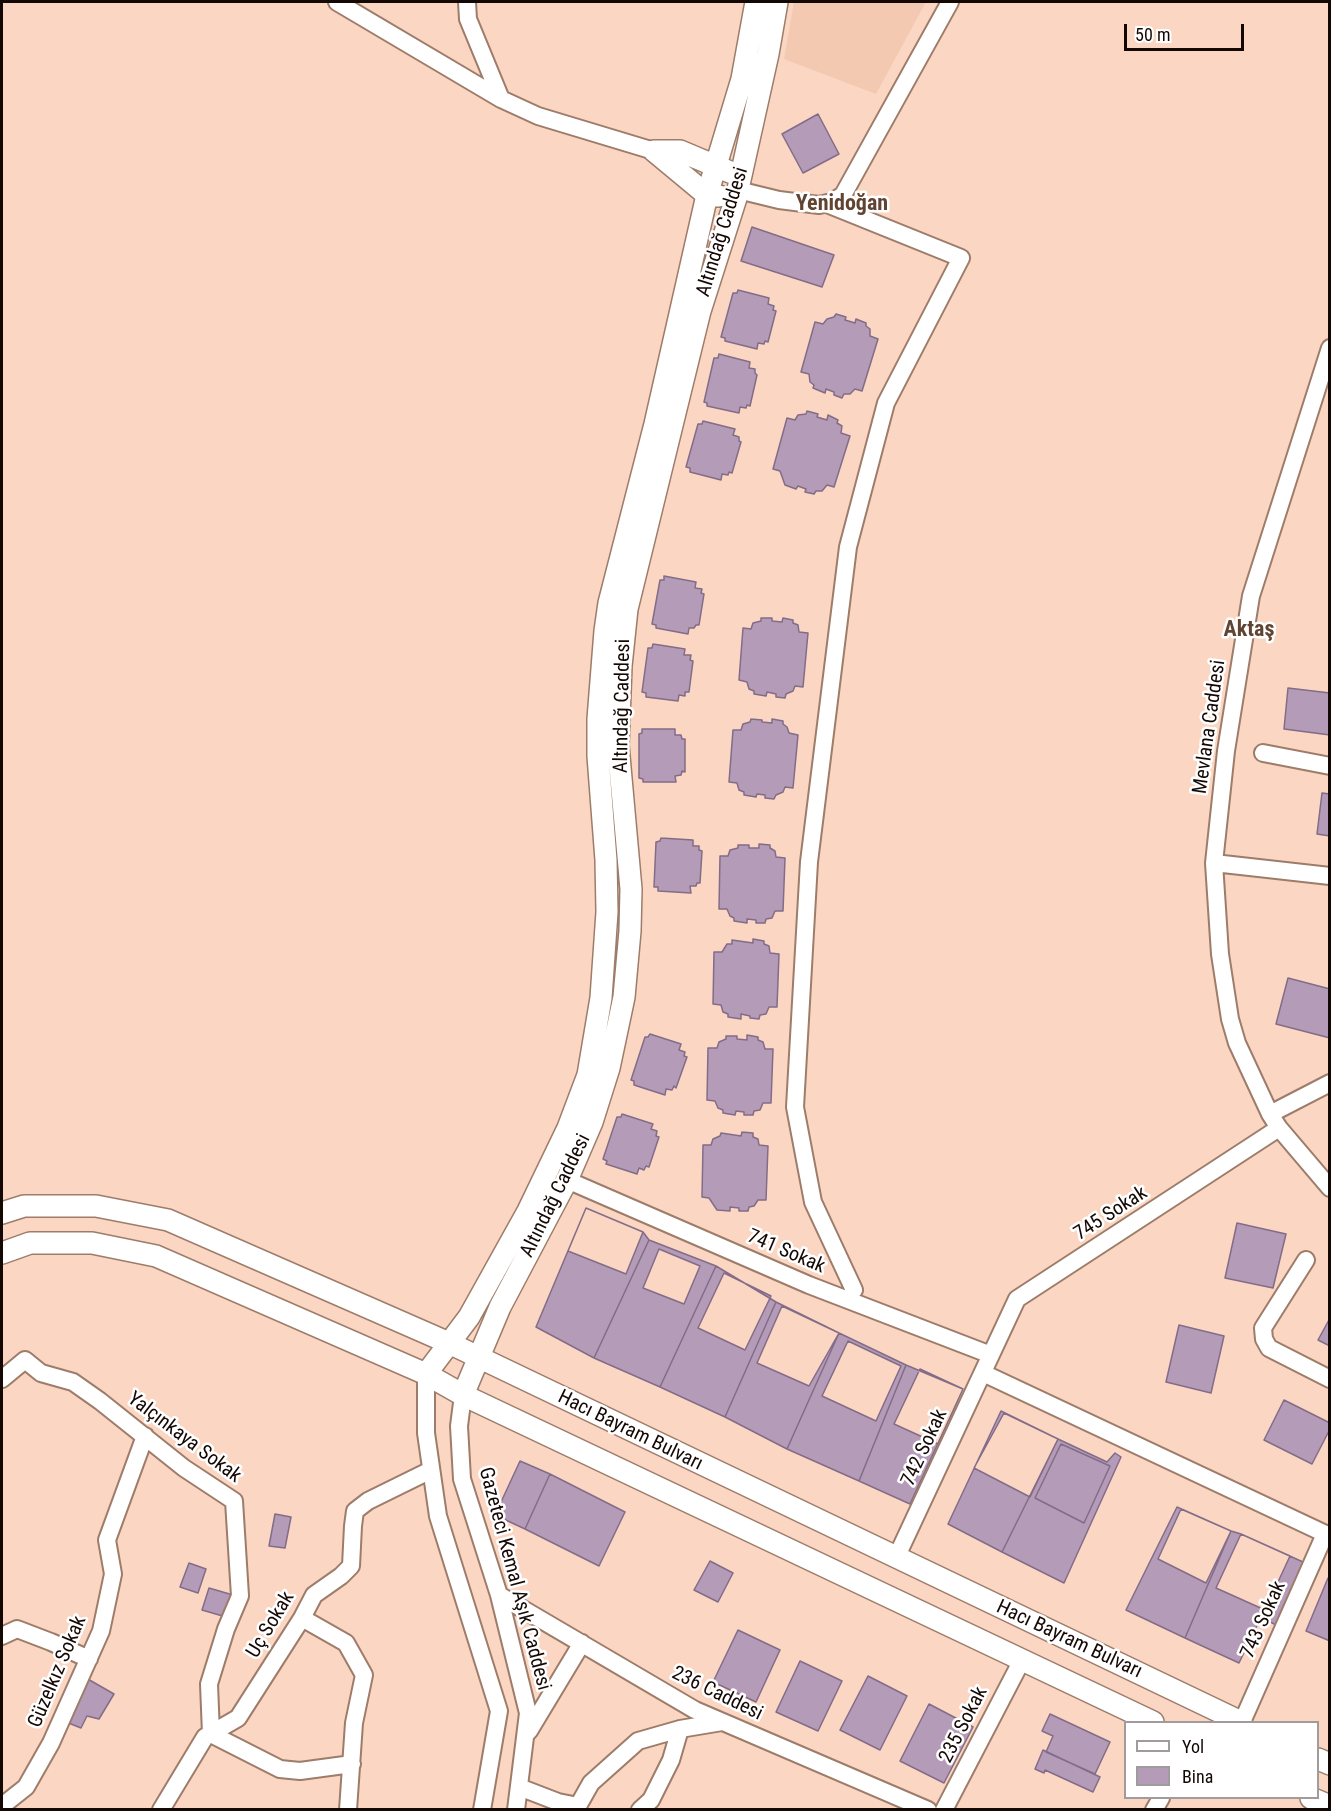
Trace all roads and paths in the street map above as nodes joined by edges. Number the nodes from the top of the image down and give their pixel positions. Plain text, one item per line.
1 (337, 2) edge
2 (467, 2) edge
3 (756, 2) edge
4 (777, 2) edge
5 (950, 2) edge
6 (501, 99) junction
7 (654, 151) junction
8 (717, 165) junction
9 (738, 188) junction
10 (707, 195) junction
11 (827, 204) junction
12 (1329, 348) edge
13 (1263, 753) dead end
14 (1329, 766) edge
15 (1214, 863) junction
16 (1329, 876) edge
17 (1329, 1083) edge
18 (1274, 1121) junction
19 (567, 1180) junction
20 (1329, 1188) edge
21 (2, 1214) edge
22 (2, 1253) edge
23 (1306, 1260) dead end
24 (854, 1290) dead end
25 (449, 1343) junction
26 (992, 1355) junction
27 (479, 1359) junction
28 (983, 1373) junction
29 (426, 1374) junction
30 (2, 1379) edge
31 (1329, 1379) edge
32 (463, 1395) junction
33 (145, 1436) junction
34 (431, 1470) junction
35 (1327, 1535) edge
36 (896, 1558) junction
37 (499, 1595) junction
38 (302, 1618) junction
39 (2, 1636) edge
40 (582, 1643) junction
41 (89, 1659) junction
42 (1022, 1660) junction
43 (1151, 1721) edge
44 (1240, 1721) edge
45 (1242, 1721) edge
46 (723, 1722) junction
47 (680, 1729) junction
48 (210, 1734) junction
49 (525, 1736) junction
50 (352, 1764) junction
51 (519, 1787) junction
52 (1315, 1799) edge
53 (2, 1806) edge
54 (1329, 1806) edge
55 (581, 1808) edge
56 (161, 1809) edge
57 (348, 1809) edge
58 (482, 1809) edge
59 (516, 1809) edge
60 (640, 1809) edge
61 (928, 1809) edge
62 (944, 1809) edge

1 - 6 street
2 - 6 street
3 - 8 main road, Altındağ Caddesi
4 - 9 main road, Altındağ Caddesi
5 - 11 street
6 - 7 street
7 - 8 main road
7 - 10 main road
8 - 9 main road
8 - 10 main road, Altındağ Caddesi
9 - 10 main road
9 - 11 street
9 - 19 main road, Altındağ Caddesi
10 - 25 main road, Altındağ Caddesi
11 - 24 street
12 - 15 street, Mevlana Caddesi
13 - 14 street
15 - 16 street
15 - 18 street, Mevlana Caddesi
17 - 18 street, 745 Sokak
18 - 20 street, Mevlana Caddesi
18 - 26 street, 745 Sokak
19 - 26 street, 741 Sokak
19 - 27 main road, Altındağ Caddesi
21 - 25 main road, Hacı Bayram Bulvarı
22 - 29 main road, Hacı Bayram Bulvarı
23 - 31 street
25 - 27 main road, Hacı Bayram Bulvarı
25 - 29 main road, Altındağ Caddesi
26 - 28 street, 742 Sokak
27 - 32 main road, Altındağ Caddesi
27 - 36 main road, Hacı Bayram Bulvarı
28 - 35 street
28 - 36 street, 742 Sokak
29 - 32 main road, Hacı Bayram Bulvarı
29 - 34 street
30 - 33 street, Yalçınkaya Sokak
32 - 37 street, Gazeteci Kemal Aşık Caddesi
32 - 42 main road, Hacı Bayram Bulvarı
33 - 41 street, Güzelkız Sokak
33 - 48 street, Yalçınkaya Sokak
34 - 38 street, Uç Sokak
34 - 58 street
35 - 45 street, 743 Sokak
36 - 44 main road, Hacı Bayram Bulvarı
37 - 40 street, 236 Caddesi
37 - 49 street, Gazeteci Kemal Aşık Caddesi
38 - 48 street, Uç Sokak
38 - 50 street
39 - 41 street
40 - 46 street, 236 Caddesi
40 - 49 street
41 - 53 street, Güzelkız Sokak
42 - 43 main road, Hacı Bayram Bulvarı
42 - 62 street, 235 Sokak
46 - 47 street
46 - 61 street, 236 Caddesi
47 - 55 street
47 - 60 street
48 - 50 street
48 - 56 street
49 - 51 street, Gazeteci Kemal Aşık Caddesi
50 - 57 street
51 - 55 street
51 - 59 street, Gazeteci Kemal Aşık Caddesi
52 - 54 main road

